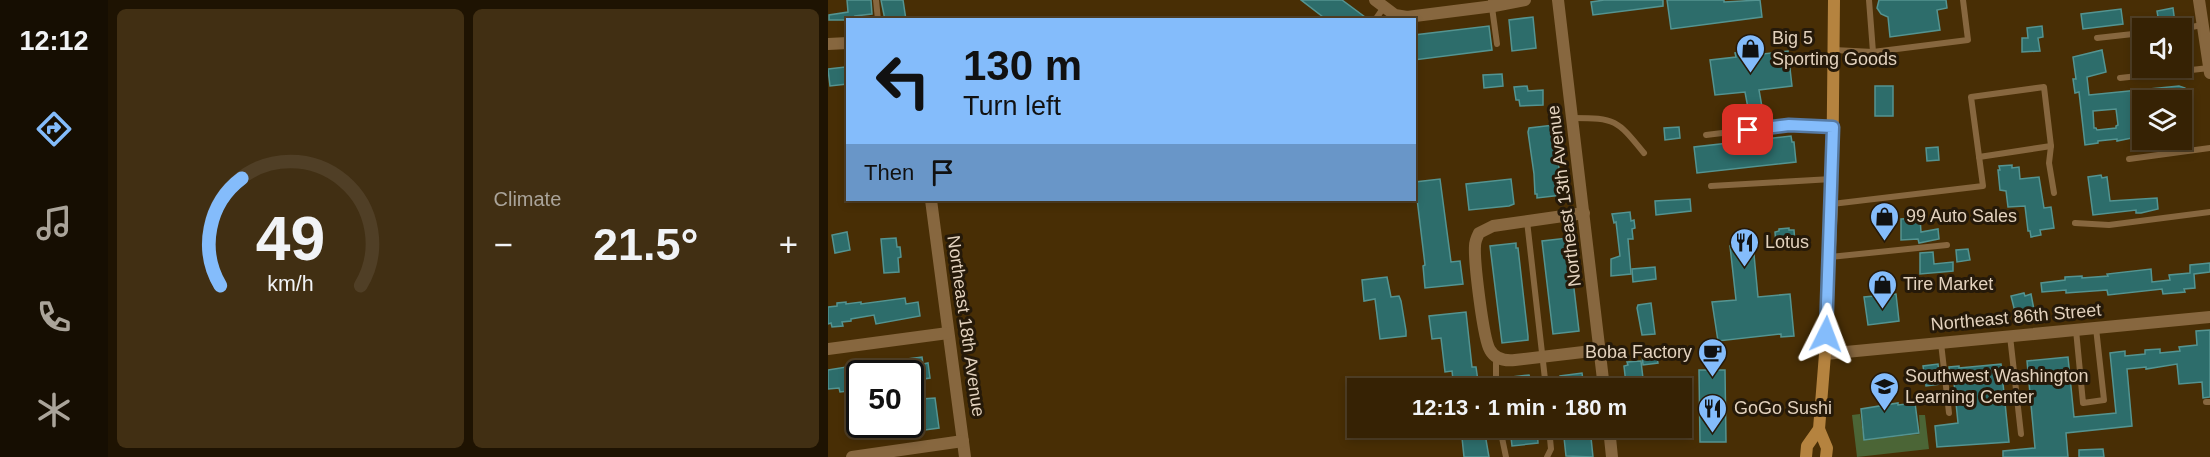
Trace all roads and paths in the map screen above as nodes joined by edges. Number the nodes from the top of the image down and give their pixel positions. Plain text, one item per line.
1 (876, 0) edge
2 (1525, 0) edge
3 (1558, 0) edge
4 (1834, 0) edge
5 (1869, 0) edge
6 (1963, 0) edge
7 (2199, 0) edge
8 (1492, 3) edge
9 (1379, 4) edge
10 (878, 18) edge
11 (2203, 25) junction
12 (2192, 26) edge
13 (2132, 34) edge
14 (2097, 38) dead end
15 (846, 43) edge
16 (828, 44) edge
17 (1497, 44) dead end
18 (1834, 50) junction
19 (1873, 52) junction
20 (2210, 70) edge
21 (2120, 78) dead end
22 (1573, 118) junction
23 (1833, 127) junction
24 (1706, 135) dead end
25 (2051, 146) junction
26 (2210, 148) edge
27 (1644, 153) dead end
28 (1979, 157) junction
29 (2129, 159) dead end
30 (1832, 180) junction
31 (1711, 186) dead end
32 (2054, 193) dead end
33 (931, 201) edge
34 (1832, 204) junction
35 (2210, 212) edge
36 (1584, 213) junction
37 (1527, 221) junction
38 (2075, 223) dead end
39 (1947, 245) dead end
40 (1830, 258) junction
41 (2210, 317) edge
42 (2096, 328) junction
43 (2076, 330) junction
44 (948, 333) junction
45 (2010, 336) junction
46 (1941, 343) junction
47 (828, 349) edge
48 (1600, 350) junction
49 (1825, 354) junction
50 (1497, 357) junction
51 (1543, 357) junction
52 (1496, 378) edge
53 (1545, 378) edge
54 (1603, 378) edge
55 (1949, 413) dead end
56 (1818, 429) junction
57 (2021, 434) dead end
58 (1502, 438) edge
59 (1550, 438) edge
60 (1610, 438) edge
61 (963, 441) junction
62 (852, 457) edge
63 (965, 457) edge
64 (1506, 457) edge
65 (1547, 457) edge
66 (1612, 457) edge
67 (1806, 457) edge
68 (1826, 457) edge

1 - 10 lane
2 - 8 street
3 - 22 street, Northeast 13th Avenue
4 - 18 main road
5 - 19 lane
6 - 19 lane
7 - 11 street
8 - 9 street
8 - 17 lane
11 - 12 lane
11 - 20 street
13 - 14 lane
15 - 16 street
18 - 19 lane
18 - 23 main road
20 - 21 lane
22 - 27 lane
22 - 36 street, Northeast 13th Avenue
23 - 24 lane
23 - 30 main road
25 - 28 lane
25 - 28 lane
25 - 32 lane
26 - 29 lane
28 - 34 lane
30 - 31 lane
30 - 34 main road
33 - 44 street, Northeast 18th Avenue
34 - 40 main road
35 - 38 lane
36 - 37 street
36 - 48 street, Northeast 13th Avenue
37 - 50 street
37 - 51 lane
39 - 40 lane
40 - 49 main road
41 - 42 street, Northeast 86th Street
42 - 43 street, Northeast 86th Street
42 - 43 lane
43 - 45 street, Northeast 86th Street
44 - 47 street
44 - 61 street, Northeast 18th Avenue
45 - 46 street, Northeast 86th Street
45 - 57 lane
46 - 49 street, Northeast 86th Street
46 - 55 lane
48 - 51 street
48 - 54 street, Northeast 13th Avenue
49 - 56 main road
50 - 51 street
50 - 52 lane
51 - 53 lane
56 - 67 main road
56 - 68 main road
58 - 64 lane
59 - 65 lane
60 - 66 street
61 - 62 street
61 - 63 street, Northeast 18th Avenue

